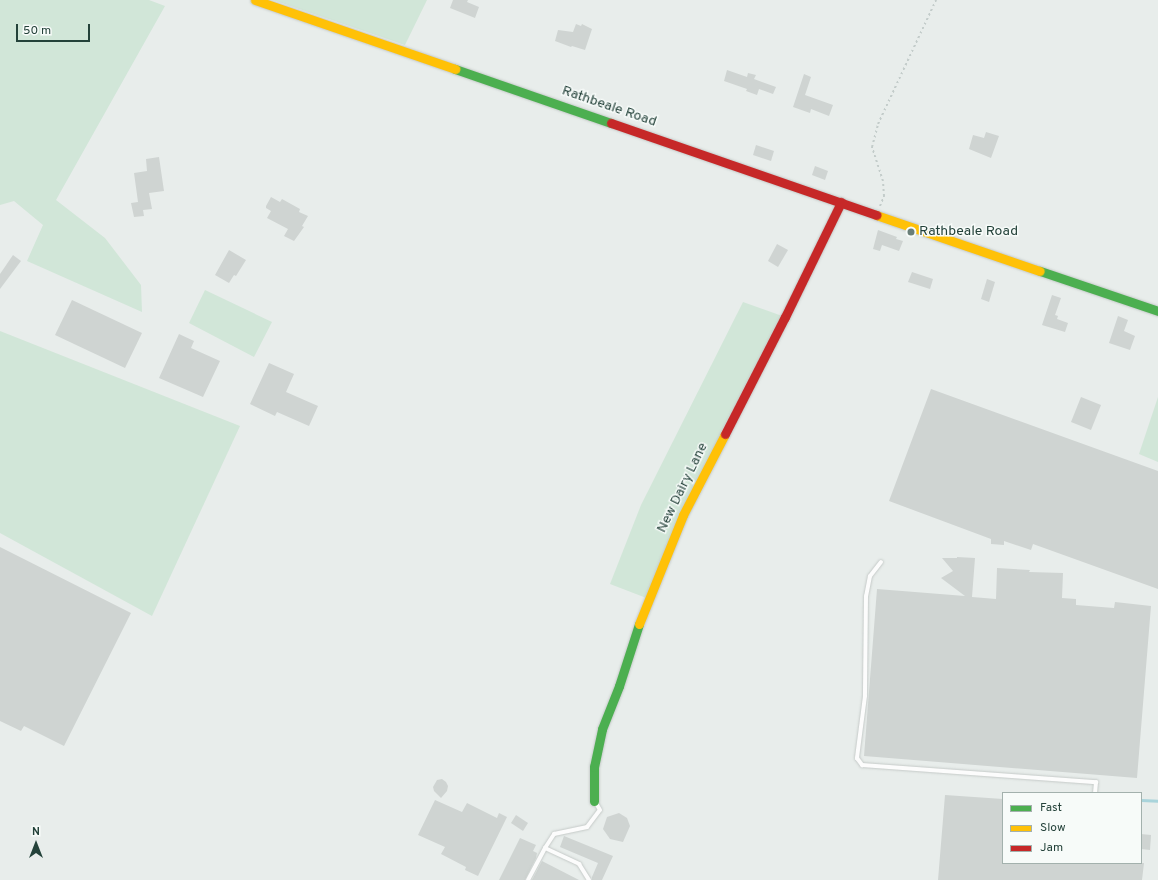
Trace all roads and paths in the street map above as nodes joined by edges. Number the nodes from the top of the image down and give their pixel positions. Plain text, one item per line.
1 (255, 0) edge
2 (936, 0) edge
3 (841, 202) junction
4 (877, 215) junction
5 (1158, 311) edge
6 (881, 562) dead end
7 (1095, 792) edge
8 (594, 800) joint
9 (544, 848) junction
10 (528, 880) edge
11 (589, 880) edge

1 - 3 main road, Rathbeale Road
2 - 4 path
3 - 4 main road, Rathbeale Road
3 - 8 main road, New Dairy Lane
4 - 5 main road, Rathbeale Road
6 - 7 lane
8 - 9 lane
9 - 10 lane
9 - 11 lane

